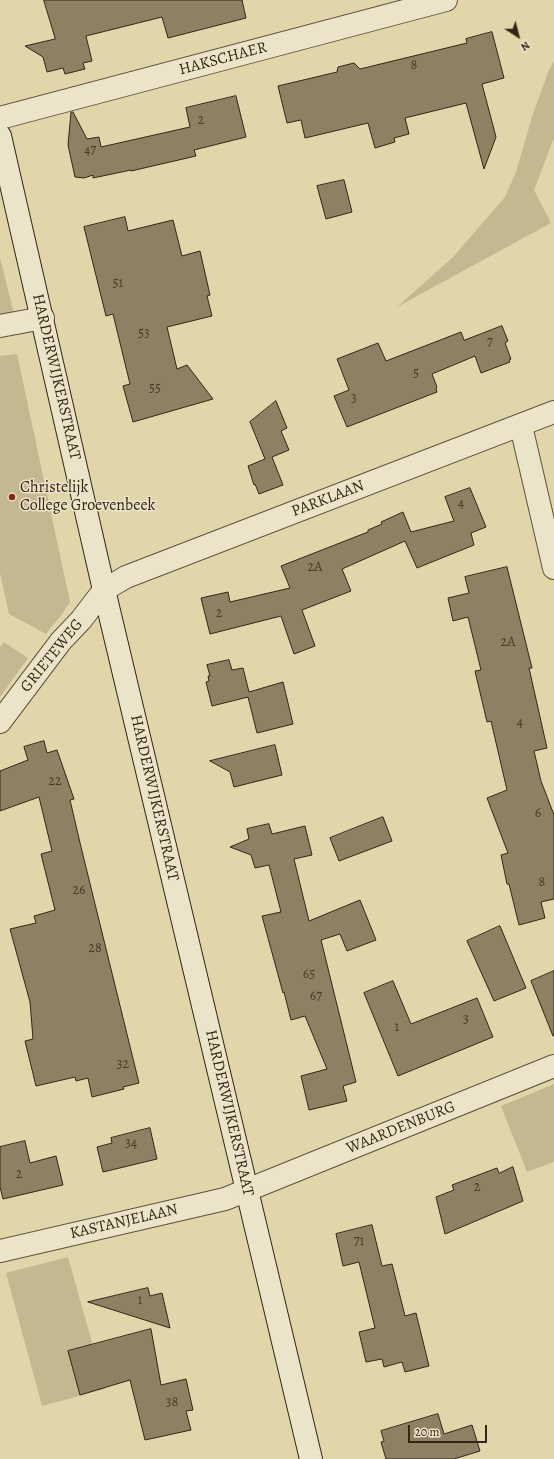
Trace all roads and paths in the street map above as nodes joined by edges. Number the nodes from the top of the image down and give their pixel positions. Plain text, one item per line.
1 (446, 0) edge
2 (0, 118) edge
3 (0, 136) edge
4 (43, 318) junction
5 (0, 326) edge
6 (554, 412) edge
7 (521, 426) junction
8 (554, 568) edge
9 (104, 590) junction
10 (0, 722) edge
11 (554, 1066) edge
12 (247, 1190) junction
13 (0, 1251) edge
14 (311, 1459) edge

1 - 2 street, HAKSCHAER
3 - 4 street, HARDERWIJKERSTRAAT
4 - 5 street
4 - 9 street, HARDERWIJKERSTRAAT
6 - 7 street, PARKLAAN
7 - 8 street
7 - 9 street, PARKLAAN
9 - 10 street, GRIETEWEG
9 - 12 street, HARDERWIJKERSTRAAT
11 - 12 street, WAARDENBURG
12 - 13 street, KASTANJELAAN
12 - 14 street, HARDERWIJKERSTRAAT

